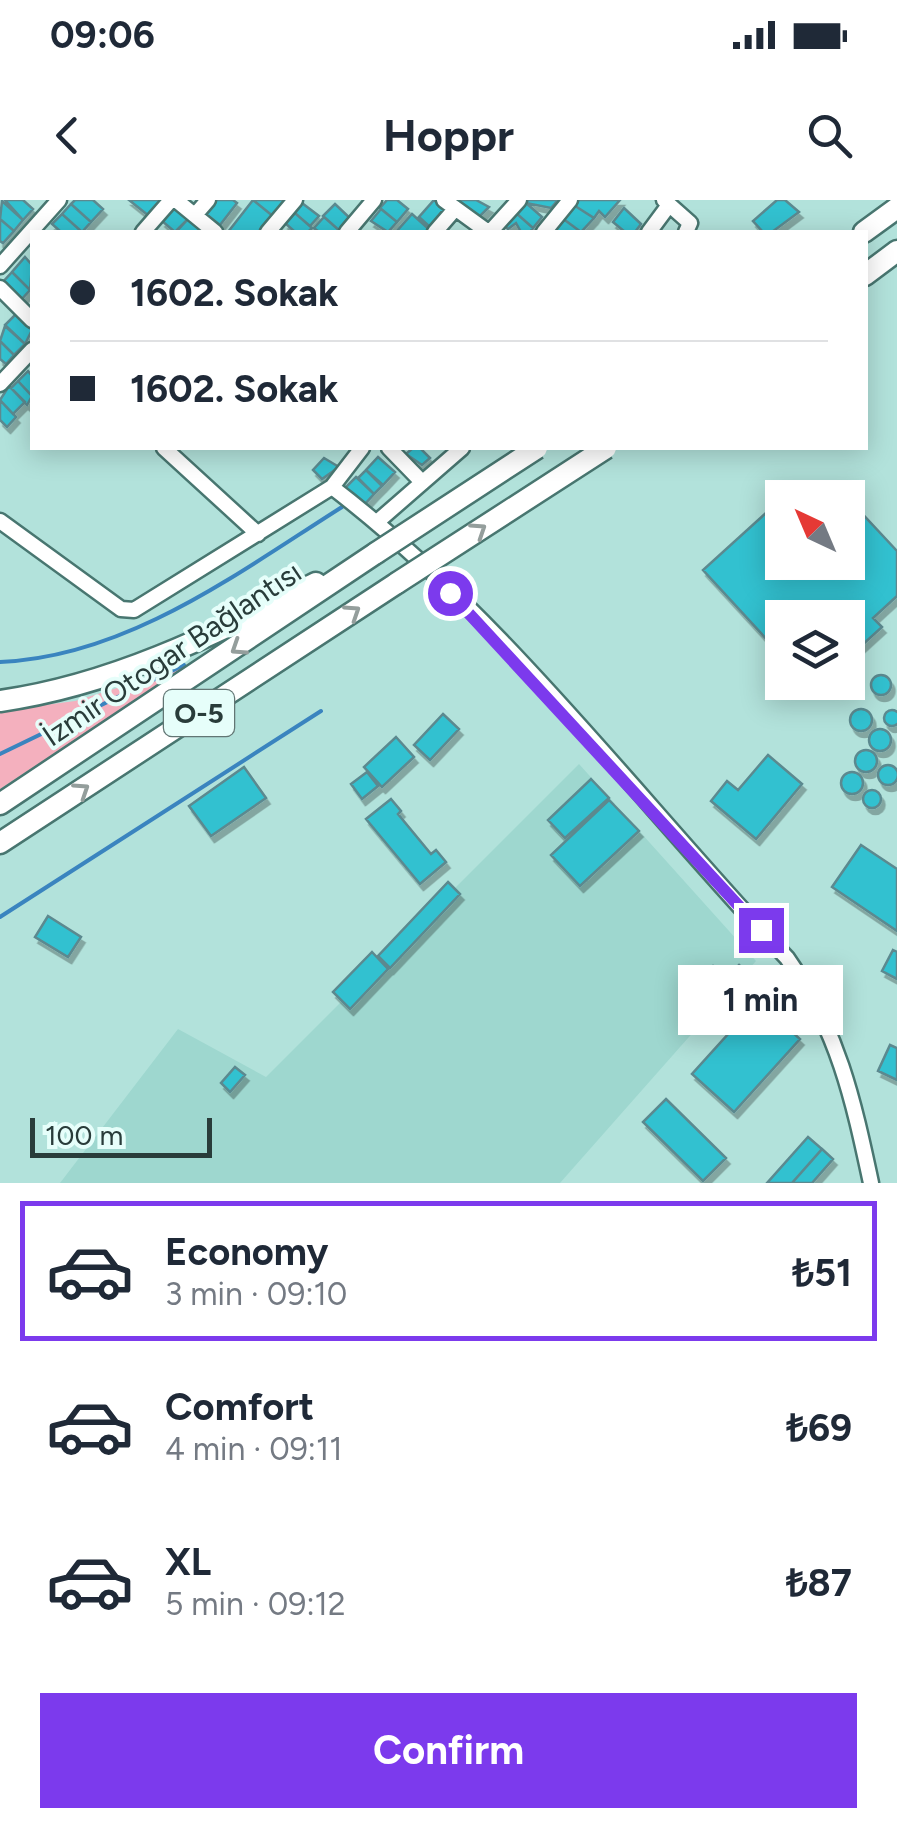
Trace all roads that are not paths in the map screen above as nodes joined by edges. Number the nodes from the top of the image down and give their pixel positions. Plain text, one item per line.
1 (58, 200) edge
2 (173, 200) edge
3 (208, 200) edge
4 (294, 200) edge
5 (374, 200) edge
6 (519, 200) edge
7 (570, 200) edge
8 (666, 202) edge
9 (450, 204) edge
10 (897, 208) edge
11 (195, 215) junction
12 (688, 228) edge
13 (32, 230) edge
14 (144, 230) edge
15 (213, 230) edge
16 (270, 230) edge
17 (348, 230) edge
18 (437, 230) edge
19 (487, 230) edge
20 (492, 230) edge
21 (546, 230) edge
22 (650, 230) edge
23 (867, 230) edge
24 (30, 232) edge
25 (897, 251) edge
26 (0, 266) edge
27 (868, 273) edge
28 (0, 288) edge
29 (30, 318) edge
30 (30, 352) edge
31 (0, 384) edge
32 (166, 450) edge
33 (360, 450) edge
34 (390, 450) edge
35 (460, 450) edge
36 (534, 450) edge
37 (603, 450) edge
38 (422, 482) junction
39 (332, 487) junction
40 (0, 522) edge
41 (377, 522) junction
42 (258, 534) junction
43 (376, 553) junction
44 (0, 700) edge
45 (0, 804) edge
46 (0, 844) edge
47 (871, 1183) edge

1 - 13 street
2 - 11 street
2 - 14 street
3 - 11 street
4 - 16 street
5 - 17 street
6 - 20 street
7 - 21 street
8 - 12 street
8 - 22 street
9 - 18 street
9 - 19 street
10 - 23 highway
11 - 15 street
24 - 26 street
25 - 27 highway
28 - 29 street
30 - 31 street
32 - 42 street
33 - 39 street
34 - 38 street
35 - 38 street
36 - 43 highway, O-5, bridge
46 -> 37 highway, İzmir Otogar Bağlantısı / O-5, bridge
38 - 41 street
39 - 41 street
39 - 42 street
40 - 42 street
41 - 47 street
43 - 44 highway
43 -> 45 highway, İzmir Otogar Bağlantısı / O-5

